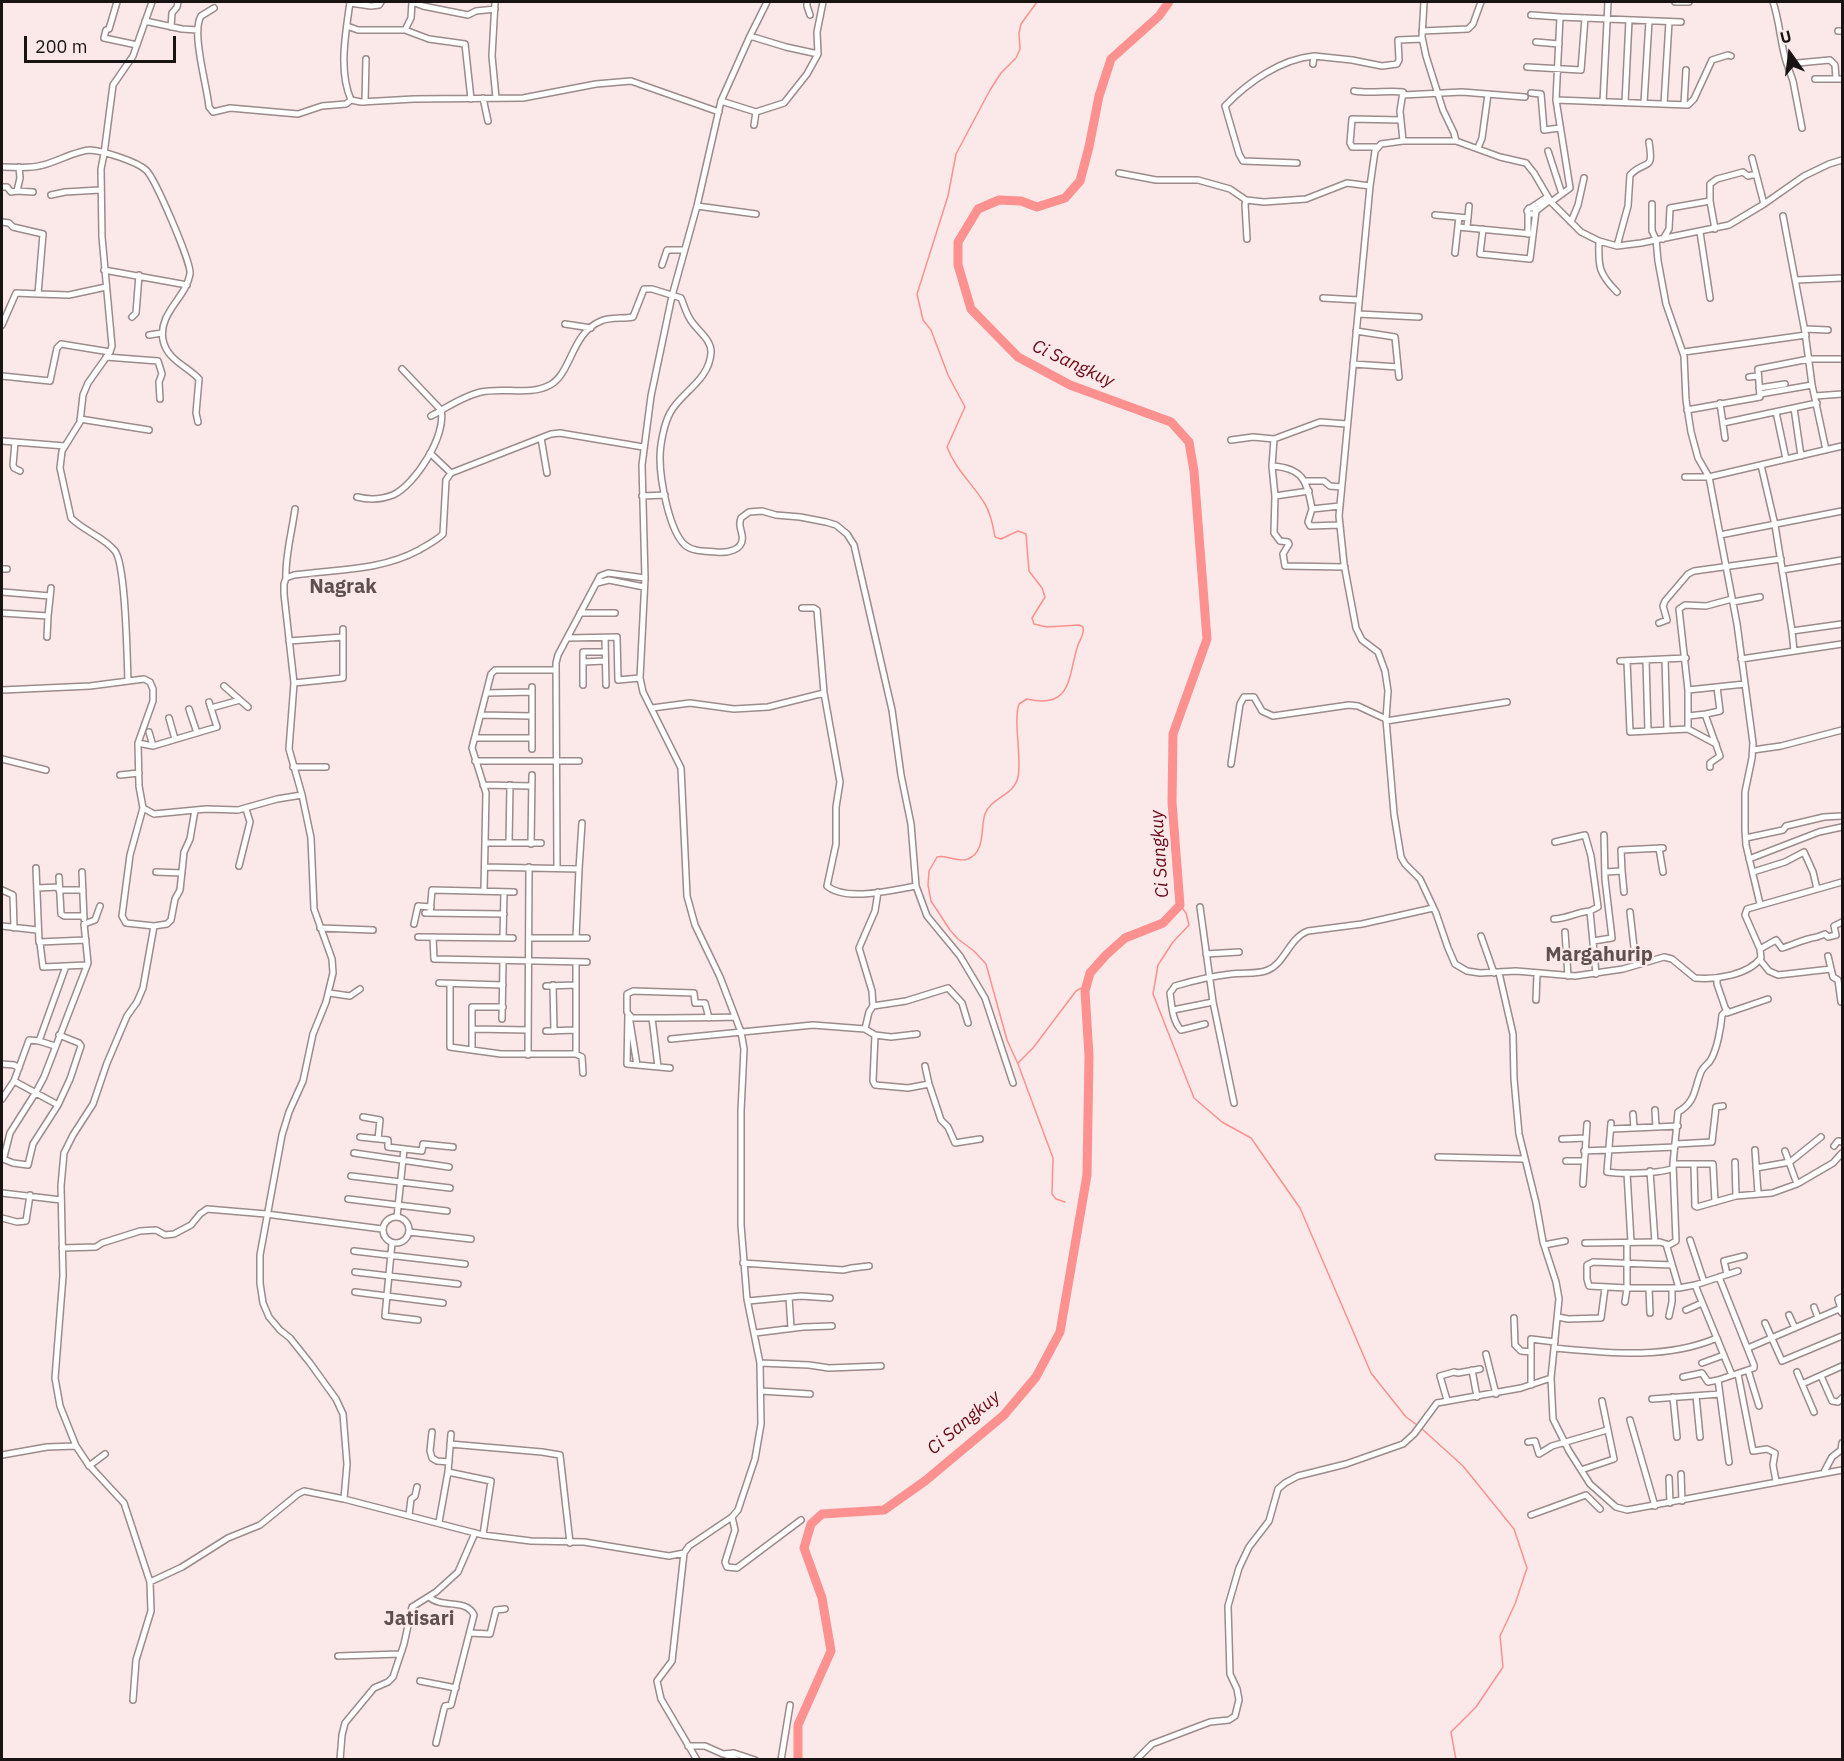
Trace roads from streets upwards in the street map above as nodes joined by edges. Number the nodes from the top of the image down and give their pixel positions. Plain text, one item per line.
1 (117, 2) edge
2 (152, 2) edge
3 (178, 2) edge
4 (350, 2) edge
5 (381, 2) edge
6 (412, 2) edge
7 (495, 2) edge
8 (767, 2) edge
9 (807, 2) edge
10 (823, 2) edge
11 (1424, 2) edge
12 (1481, 2) edge
13 (1608, 2) edge
14 (1675, 2) edge
15 (1689, 2) edge
16 (1773, 2) edge
17 (214, 8) dead end
18 (495, 9) junction
19 (810, 15) dead end
20 (1532, 15) dead end
21 (1560, 17) junction
22 (1585, 18) junction
23 (1607, 19) junction
24 (1629, 20) junction
25 (145, 21) junction
26 (1649, 21) junction
27 (1669, 22) junction
28 (1681, 22) dead end
29 (347, 26) junction
30 (171, 27) junction
31 (198, 30) junction
32 (405, 30) junction
33 (1422, 31) junction
34 (750, 36) junction
35 (1422, 39) junction
36 (1536, 42) dead end
37 (1558, 44) junction
38 (137, 45) junction
39 (818, 54) junction
40 (1314, 56) junction
41 (1731, 57) dead end
42 (366, 59) dead end
43 (1313, 64) dead end
44 (1787, 64) junction
45 (1527, 67) dead end
46 (1557, 70) junction
47 (1686, 70) dead end
48 (1839, 79) edge
49 (1815, 80) dead end
50 (1354, 91) dead end
51 (1437, 93) junction
52 (1531, 93) dead end
53 (1403, 94) junction
54 (1488, 94) junction
55 (1541, 94) junction
56 (1525, 97) dead end
57 (483, 98) junction
58 (496, 98) junction
59 (1556, 98) junction
60 (471, 99) junction
61 (351, 100) junction
62 (721, 100) junction
63 (365, 102) junction
64 (1603, 102) junction
65 (1625, 103) junction
66 (1644, 103) junction
67 (1664, 104) junction
68 (1684, 105) junction
69 (718, 112) junction
70 (756, 112) junction
71 (1401, 120) junction
72 (488, 121) dead end
73 (754, 125) dead end
74 (1560, 128) junction
75 (1802, 128) dead end
76 (1403, 141) junction
77 (1456, 141) junction
78 (1649, 142) dead end
79 (1378, 147) junction
80 (1478, 148) junction
81 (1548, 151) dead end
82 (104, 154) junction
83 (1752, 158) dead end
84 (1842, 160) edge
85 (1298, 163) dead end
86 (2, 167) edge
87 (19, 167) junction
88 (1119, 173) dead end
89 (1756, 174) junction
90 (1584, 178) dead end
91 (1370, 186) junction
92 (2, 187) edge
93 (100, 190) junction
94 (17, 191) junction
95 (33, 192) dead end
96 (1562, 194) junction
97 (51, 195) dead end
98 (1246, 200) junction
99 (1550, 200) junction
100 (1710, 201) junction
101 (1652, 204) dead end
102 (1764, 204) junction
103 (697, 206) junction
104 (1469, 206) dead end
105 (756, 214) dead end
106 (1436, 215) dead end
107 (1783, 216) dead end
108 (1459, 217) junction
109 (1468, 218) junction
110 (2, 222) edge
111 (1571, 222) junction
112 (1458, 226) junction
113 (1467, 228) junction
114 (1483, 229) junction
115 (1715, 229) junction
116 (1700, 232) junction
117 (1530, 234) junction
118 (1247, 239) dead end
119 (1660, 239) junction
120 (1599, 241) junction
121 (1617, 246) junction
122 (684, 250) junction
123 (1455, 253) dead end
124 (662, 265) dead end
125 (104, 270) junction
126 (139, 275) junction
127 (1842, 278) edge
128 (1796, 280) junction
129 (187, 285) junction
130 (106, 287) junction
131 (1617, 292) dead end
132 (38, 294) junction
133 (672, 296) junction
134 (1323, 298) dead end
135 (1710, 298) dead end
136 (1359, 300) junction
137 (1358, 314) junction
138 (132, 317) dead end
139 (1419, 317) dead end
140 (565, 324) dead end
141 (2, 325) edge
142 (591, 328) junction
143 (1828, 330) dead end
144 (1356, 331) junction
145 (1805, 332) junction
146 (162, 333) junction
147 (149, 335) dead end
148 (1684, 352) junction
149 (108, 354) junction
150 (1809, 359) junction
151 (1842, 359) edge
152 (1353, 364) junction
153 (1398, 367) junction
154 (402, 369) dead end
155 (2, 376) edge
156 (1758, 376) junction
157 (1399, 377) dead end
158 (1749, 377) dead end
159 (1785, 384) dead end
160 (1812, 386) junction
161 (1760, 391) junction
162 (1842, 394) edge
163 (1815, 396) junction
164 (160, 399) dead end
165 (1817, 403) junction
166 (1720, 404) junction
167 (1794, 408) junction
168 (1687, 410) junction
169 (441, 411) junction
170 (1776, 412) junction
171 (430, 416) dead end
172 (80, 419) junction
173 (198, 422) dead end
174 (1723, 423) junction
175 (1347, 424) junction
176 (149, 430) dead end
177 (541, 438) junction
178 (1725, 438) dead end
179 (1274, 439) junction
180 (1231, 440) dead end
181 (2, 441) edge
182 (15, 442) junction
183 (65, 446) junction
184 (1842, 446) edge
185 (643, 447) junction
186 (1826, 450) junction
187 (430, 453) junction
188 (1801, 456) junction
189 (1786, 459) junction
190 (1761, 465) junction
191 (1272, 466) junction
192 (20, 471) dead end
193 (451, 473) junction
194 (547, 473) dead end
195 (1685, 477) dead end
196 (1709, 477) junction
197 (1304, 481) junction
198 (1341, 487) junction
199 (1309, 491) junction
200 (665, 495) junction
201 (642, 496) junction
202 (1275, 496) junction
203 (357, 497) dead end
204 (1340, 506) junction
205 (295, 509) dead end
206 (1312, 509) junction
207 (1842, 511) edge
208 (1340, 525) junction
209 (1775, 525) junction
210 (1720, 535) junction
211 (1781, 559) junction
212 (1842, 560) edge
213 (1726, 566) junction
214 (1345, 567) junction
215 (1782, 570) junction
216 (286, 578) junction
217 (645, 578) junction
218 (597, 583) junction
219 (644, 586) junction
220 (51, 588) dead end
221 (2, 592) edge
222 (50, 596) junction
223 (1760, 597) dead end
224 (1732, 601) junction
225 (802, 608) dead end
226 (2, 613) edge
227 (580, 613) junction
228 (615, 613) dead end
229 (48, 616) junction
230 (1659, 623) dead end
231 (1842, 624) edge
232 (343, 629) dead end
233 (1792, 631) junction
234 (47, 637) dead end
235 (343, 637) junction
236 (568, 638) junction
237 (605, 638) junction
238 (289, 641) junction
239 (1842, 644) edge
240 (1794, 651) junction
241 (605, 652) junction
242 (1686, 658) junction
243 (1665, 659) junction
244 (1741, 659) junction
245 (1646, 660) junction
246 (605, 661) junction
247 (583, 662) junction
248 (556, 670) junction
249 (640, 678) junction
250 (128, 681) junction
251 (294, 683) junction
252 (1745, 684) junction
253 (583, 685) dead end
254 (606, 685) dead end
255 (224, 686) dead end
256 (1717, 687) junction
257 (2, 690) edge
258 (1688, 690) junction
259 (487, 693) junction
260 (824, 693) junction
261 (240, 700) junction
262 (1507, 702) dead end
263 (248, 707) dead end
264 (652, 708) junction
265 (189, 709) dead end
266 (1706, 714) junction
267 (481, 715) junction
268 (532, 716) junction
269 (1688, 716) junction
270 (169, 718) dead end
271 (1383, 719) junction
272 (1667, 729) junction
273 (1688, 729) junction
274 (1842, 730) edge
275 (1648, 731) junction
276 (149, 732) dead end
277 (197, 733) junction
278 (475, 738) junction
279 (532, 738) junction
280 (176, 739) junction
281 (138, 743) junction
282 (1716, 744) junction
283 (153, 746) junction
284 (532, 749) dead end
285 (1753, 750) junction
286 (2, 759) edge
287 (475, 761) junction
288 (557, 761) junction
289 (579, 761) dead end
290 (1231, 764) dead end
291 (293, 767) junction
292 (326, 767) dead end
293 (1710, 767) dead end
294 (46, 770) dead end
295 (139, 773) junction
296 (120, 775) dead end
297 (532, 775) dead end
298 (483, 785) junction
299 (510, 785) junction
300 (532, 786) junction
301 (302, 795) junction
302 (143, 808) junction
303 (246, 809) junction
304 (195, 810) junction
305 (1842, 816) edge
306 (582, 823) dead end
307 (1842, 827) edge
308 (1604, 835) dead end
309 (1746, 838) junction
310 (1555, 842) dead end
311 (486, 843) junction
312 (509, 843) junction
313 (531, 843) junction
314 (541, 843) dead end
315 (1749, 859) junction
316 (239, 866) dead end
317 (485, 867) junction
318 (529, 867) junction
319 (36, 868) dead end
320 (557, 868) junction
321 (579, 869) junction
322 (1622, 871) junction
323 (82, 872) dead end
324 (156, 872) dead end
325 (1605, 872) junction
326 (1663, 872) dead end
327 (1753, 872) junction
328 (182, 873) junction
329 (59, 877) dead end
330 (1842, 882) edge
331 (916, 885) junction
332 (37, 888) junction
333 (59, 888) junction
334 (1817, 889) junction
335 (2, 890) edge
336 (83, 890) junction
337 (484, 891) junction
338 (504, 892) junction
339 (514, 892) dead end
340 (878, 892) junction
341 (1624, 892) dead end
342 (1760, 904) junction
343 (100, 906) dead end
344 (1200, 907) dead end
345 (1433, 908) junction
346 (429, 911) junction
347 (1590, 911) junction
348 (1630, 912) dead end
349 (504, 914) junction
350 (84, 916) junction
351 (1554, 919) dead end
352 (1842, 922) edge
353 (84, 924) junction
354 (414, 924) dead end
355 (2, 926) edge
356 (154, 926) junction
357 (14, 928) junction
358 (320, 928) junction
359 (37, 930) junction
360 (373, 930) dead end
361 (1565, 932) dead end
362 (1481, 936) dead end
363 (418, 937) dead end
364 (433, 937) junction
365 (504, 938) junction
366 (513, 938) dead end
367 (529, 938) junction
368 (576, 938) junction
369 (587, 938) dead end
370 (86, 940) junction
371 (1593, 941) junction
372 (40, 943) junction
373 (1760, 949) junction
374 (1239, 952) dead end
375 (1206, 954) junction
376 (1828, 956) dead end
377 (1760, 960) junction
378 (503, 961) junction
379 (528, 962) junction
380 (576, 962) junction
381 (587, 962) dead end
382 (87, 965) junction
383 (1636, 965) junction
384 (66, 966) junction
385 (1831, 969) junction
386 (1496, 973) junction
387 (1537, 974) junction
388 (1596, 974) junction
389 (1568, 976) junction
390 (1209, 978) junction
391 (1717, 978) junction
392 (439, 983) dead end
393 (450, 984) junction
394 (503, 985) junction
395 (553, 985) junction
396 (576, 985) junction
397 (546, 986) dead end
398 (360, 989) dead end
399 (329, 993) junction
400 (1768, 999) dead end
401 (1536, 1000) dead end
402 (1213, 1002) junction
403 (1841, 1002) edge
404 (873, 1006) junction
405 (503, 1007) junction
406 (1173, 1010) junction
407 (1727, 1012) junction
408 (629, 1016) junction
409 (735, 1017) junction
410 (502, 1018) dead end
411 (652, 1018) junction
412 (709, 1018) junction
413 (968, 1023) dead end
414 (1205, 1024) dead end
415 (472, 1029) junction
416 (865, 1029) junction
417 (528, 1030) junction
418 (554, 1030) junction
419 (576, 1030) junction
420 (546, 1031) dead end
421 (741, 1032) junction
422 (917, 1034) dead end
423 (59, 1035) junction
424 (875, 1035) junction
425 (671, 1039) dead end
426 (39, 1041) junction
427 (55, 1046) junction
428 (472, 1049) junction
429 (576, 1054) junction
430 (528, 1055) junction
431 (2, 1064) edge
432 (637, 1065) junction
433 (925, 1066) dead end
434 (658, 1067) junction
435 (19, 1068) junction
436 (670, 1068) dead end
437 (583, 1072) dead end
438 (14, 1081) junction
439 (1013, 1083) dead end
440 (929, 1084) junction
441 (4, 1091) edge
442 (36, 1092) junction
443 (2, 1099) edge
444 (1234, 1102) dead end
445 (58, 1105) junction
446 (1723, 1106) dead end
447 (1655, 1110) dead end
448 (1633, 1114) dead end
449 (363, 1117) dead end
450 (1587, 1124) dead end
451 (1678, 1126) junction
452 (1656, 1127) junction
453 (1634, 1128) junction
454 (360, 1137) dead end
455 (1821, 1137) dead end
456 (1586, 1138) junction
457 (378, 1139) junction
458 (981, 1139) dead end
459 (1562, 1139) dead end
460 (1842, 1142) edge
461 (1676, 1146) junction
462 (1834, 1146) dead end
463 (453, 1147) dead end
464 (404, 1149) junction
465 (1755, 1150) dead end
466 (1584, 1151) junction
467 (1608, 1151) junction
468 (1785, 1151) dead end
469 (354, 1153) dead end
470 (1842, 1153) edge
471 (1438, 1157) dead end
472 (2, 1158) edge
473 (1524, 1159) junction
474 (403, 1160) junction
475 (1566, 1161) dead end
476 (1584, 1161) junction
477 (1735, 1162) dead end
478 (1790, 1162) junction
479 (1694, 1164) junction
480 (1673, 1166) junction
481 (449, 1167) dead end
482 (1756, 1168) junction
483 (1650, 1171) junction
484 (1627, 1173) junction
485 (351, 1176) dead end
486 (401, 1182) junction
487 (1583, 1184) dead end
488 (1797, 1184) junction
489 (450, 1188) dead end
490 (2, 1193) edge
491 (1758, 1193) junction
492 (30, 1196) junction
493 (1736, 1196) junction
494 (348, 1199) dead end
495 (62, 1200) junction
496 (1715, 1202) junction
497 (398, 1204) junction
498 (447, 1211) dead end
499 (266, 1214) junction
500 (397, 1217) junction
501 (2, 1218) edge
502 (382, 1228) junction
503 (409, 1232) junction
504 (471, 1239) dead end
505 (1690, 1240) dead end
506 (1565, 1241) dead end
507 (1629, 1242) junction
508 (1655, 1242) junction
509 (392, 1243) junction
510 (1585, 1243) dead end
511 (1666, 1244) junction
512 (1544, 1245) junction
513 (62, 1248) junction
514 (354, 1251) dead end
515 (391, 1255) junction
516 (1744, 1256) dead end
517 (743, 1263) junction
518 (1627, 1263) junction
519 (465, 1264) dead end
520 (1672, 1264) junction
521 (869, 1266) dead end
522 (1738, 1271) dead end
523 (355, 1272) dead end
524 (1727, 1274) junction
525 (389, 1275) junction
526 (1719, 1277) junction
527 (1704, 1282) junction
528 (458, 1284) dead end
529 (1695, 1285) junction
530 (1605, 1288) junction
531 (1627, 1288) junction
532 (1649, 1288) junction
533 (1675, 1288) junction
534 (355, 1292) dead end
535 (387, 1296) junction
536 (789, 1297) junction
537 (830, 1298) dead end
538 (1842, 1298) edge
539 (748, 1301) junction
540 (1625, 1302) dead end
541 (443, 1303) dead end
542 (1702, 1303) junction
543 (1814, 1307) dead end
544 (1686, 1310) dead end
545 (1842, 1311) edge
546 (1650, 1313) dead end
547 (1789, 1315) dead end
548 (1669, 1316) dead end
549 (1557, 1317) junction
550 (1514, 1318) dead end
551 (1818, 1318) junction
552 (418, 1320) dead end
553 (1765, 1323) dead end
554 (832, 1326) dead end
555 (791, 1328) junction
556 (1795, 1328) junction
557 (755, 1332) junction
558 (1842, 1335) edge
559 (1717, 1338) junction
560 (1772, 1339) junction
561 (1554, 1345) junction
562 (1748, 1348) junction
563 (1531, 1352) junction
564 (1486, 1354) dead end
565 (1724, 1355) junction
566 (760, 1363) junction
567 (1702, 1363) dead end
568 (881, 1366) dead end
569 (1842, 1368) edge
570 (1480, 1369) dead end
571 (1472, 1370) junction
572 (1748, 1370) junction
573 (1797, 1372) dead end
574 (1735, 1374) junction
575 (1821, 1376) junction
576 (1683, 1377) dead end
577 (1551, 1378) junction
578 (1718, 1380) junction
579 (1802, 1384) junction
580 (1531, 1385) junction
581 (761, 1391) junction
582 (810, 1394) dead end
583 (1496, 1394) junction
584 (1720, 1394) junction
585 (1696, 1396) junction
586 (1477, 1397) junction
587 (1673, 1397) junction
588 (1842, 1398) edge
589 (1652, 1399) dead end
590 (1447, 1400) junction
591 (1602, 1401) dead end
592 (1759, 1406) dead end
593 (1814, 1412) dead end
594 (1630, 1420) dead end
595 (1607, 1430) junction
596 (432, 1432) dead end
597 (451, 1434) dead end
598 (1677, 1437) dead end
599 (1700, 1437) dead end
600 (1528, 1442) dead end
601 (1564, 1442) junction
602 (1842, 1443) edge
603 (450, 1444) junction
604 (76, 1446) junction
605 (105, 1454) dead end
606 (2, 1455) edge
607 (449, 1462) junction
608 (1729, 1462) dead end
609 (89, 1466) junction
610 (1581, 1470) junction
611 (1842, 1470) edge
612 (448, 1472) junction
613 (1824, 1472) junction
614 (1681, 1474) dead end
615 (1669, 1478) dead end
616 (1776, 1481) junction
617 (417, 1487) dead end
618 (344, 1499) junction
619 (1682, 1501) junction
620 (1670, 1503) junction
621 (1655, 1506) junction
622 (1600, 1509) dead end
623 (409, 1515) junction
624 (1531, 1515) dead end
625 (732, 1517) junction
626 (801, 1520) dead end
627 (439, 1522) junction
628 (475, 1533) junction
629 (483, 1535) junction
630 (570, 1543) junction
631 (684, 1553) junction
632 (150, 1582) junction
633 (429, 1597) junction
634 (505, 1609) dead end
635 (470, 1633) junction
636 (400, 1654) junction
637 (338, 1656) dead end
638 (420, 1681) dead end
639 (456, 1688) junction
640 (133, 1700) dead end
641 (790, 1705) dead end
642 (436, 1743) dead end
643 (688, 1746) junction
644 (726, 1755) junction
645 (340, 1760) edge
646 (697, 1760) edge
647 (738, 1760) edge
648 (755, 1760) edge
649 (781, 1760) edge
650 (1136, 1760) edge

1 - 38 street
2 - 25 street
3 - 30 street
4 - 5 street
4 - 29 street
6 - 18 street
6 - 32 street
7 - 18 street
8 - 34 street
9 - 19 street
10 - 39 street
11 - 33 street
12 - 33 street
13 - 23 street
14 - 15 street
16 - 44 street
17 - 31 street
18 - 58 street
20 - 21 street
21 - 22 street
21 - 37 street
22 - 23 street
22 - 46 street
23 - 24 street
23 - 64 street
24 - 26 street
24 - 65 street
25 - 30 street
25 - 38 street
26 - 27 street
26 - 66 street
27 - 28 street
27 - 67 street
29 - 32 street
29 - 61 street
30 - 31 street
31 - 61 street
32 - 60 street
33 - 35 street
34 - 39 street
34 - 62 street
35 - 40 street
35 - 51 street
36 - 37 street
37 - 46 street
38 - 82 street
39 - 70 street
40 - 43 street
40 - 85 street
41 - 68 street
42 - 63 street
44 - 48 street
44 - 75 street
45 - 46 street
46 - 59 street
47 - 68 street
48 - 49 street
50 - 53 street
51 - 53 street
51 - 54 street
51 - 77 street
52 - 55 street
53 - 71 street
54 - 56 street
54 - 80 street
55 - 59 street
55 - 74 street
57 - 58 street
57 - 60 street
57 - 72 street
58 - 69 street
59 - 64 street
59 - 74 street
60 - 63 street
61 - 63 street
62 - 69 street
62 - 70 street
64 - 65 street
65 - 66 street
66 - 67 street
67 - 68 street
69 - 103 street
70 - 73 street
71 - 76 street
71 - 79 street
74 - 96 street
76 - 77 street
76 - 79 street
77 - 80 street
78 - 121 street
79 - 91 street
80 - 99 street
81 - 96 street
82 - 87 street
82 - 93 street
82 - 129 street
83 - 89 street
84 - 102 street
86 - 87 street
87 - 94 street
88 - 98 street
89 - 100 street
89 - 102 street
90 - 111 street
91 - 98 street
91 - 136 street
92 - 94 street
93 - 97 street
93 - 125 street
94 - 95 street
96 - 99 street
98 - 118 street
99 - 111 street
99 - 117 street
100 - 115 street
100 - 119 street
101 - 119 street
102 - 115 street
103 - 105 street
103 - 122 street
104 - 109 street
106 - 108 street
107 - 128 street
108 - 109 street
108 - 112 street
109 - 113 street
110 - 132 street
111 - 120 street
112 - 113 street
112 - 123 street
113 - 114 street
114 - 117 street
114 - 117 street
115 - 116 street
116 - 119 street
116 - 135 street
119 - 121 street
119 - 148 street
120 - 121 street
120 - 131 street
122 - 124 street
122 - 133 street
125 - 126 street
125 - 130 street
126 - 129 street
126 - 138 street
127 - 128 street
128 - 145 street
129 - 146 street
130 - 132 street
130 - 149 street
132 - 141 street
133 - 142 street
133 - 185 street
133 - 200 street
134 - 136 street
136 - 137 street
137 - 139 street
137 - 144 street
140 - 142 street
142 - 169 street
143 - 145 street
144 - 152 street
144 - 153 street
145 - 148 street
145 - 150 street
146 - 147 street
146 - 173 street
148 - 168 street
149 - 155 street
149 - 164 street
149 - 172 street
150 - 151 street
150 - 156 street
150 - 160 street
152 - 153 street
152 - 175 street
153 - 157 street
154 - 169 street
156 - 158 street
156 - 161 street
159 - 161 street
160 - 161 street
160 - 163 street
161 - 166 street
162 - 163 street
163 - 165 street
165 - 167 street
165 - 186 street
166 - 168 street
166 - 174 street
167 - 170 street
167 - 188 street
168 - 196 street
169 - 171 street
169 - 187 street
170 - 174 street
170 - 189 street
172 - 176 street
172 - 183 street
174 - 178 street
175 - 179 street
175 - 198 street
177 - 185 street
177 - 193 street
177 - 194 street
179 - 180 street
179 - 191 street
181 - 182 street
182 - 183 street
182 - 192 street
183 - 250 street
184 - 186 street
185 - 201 street
186 - 188 street
187 - 193 street
187 - 203 street
188 - 189 street
189 - 190 street
190 - 196 street
190 - 209 street
191 - 197 street
191 - 202 street
193 - 216 street
195 - 196 street
196 - 210 street
197 - 198 street
197 - 199 street
198 - 204 street
199 - 202 street
199 - 206 street
200 - 201 street
200 - 331 street
201 - 217 street
202 - 214 street
204 - 206 street
204 - 208 street
205 - 216 street
206 - 208 street
207 - 209 street
208 - 214 street
209 - 210 street
209 - 211 street
210 - 213 street
211 - 213 street
211 - 215 street
212 - 215 street
213 - 224 street
213 - 230 street
214 - 271 street
215 - 233 street
216 - 238 street
217 - 218 street
217 - 219 street
218 - 219 street
218 - 227 street
219 - 249 street
220 - 222 street
221 - 222 street
222 - 229 street
223 - 224 street
224 - 242 street
224 - 244 street
225 - 260 street
226 - 229 street
227 - 228 street
227 - 236 street
229 - 234 street
231 - 233 street
232 - 235 street
233 - 240 street
235 - 238 street
235 - 251 street
236 - 237 street
236 - 248 street
237 - 241 street
237 - 249 street
238 - 251 street
239 - 240 street
240 - 244 street
241 - 246 street
241 - 247 street
242 - 243 street
242 - 258 street
243 - 245 street
243 - 272 street
244 - 252 street
245 - 275 street
245 - 275 street
246 - 247 street
246 - 254 street
247 - 253 street
248 - 259 street
248 - 288 street
249 - 264 street
250 - 257 street
250 - 281 street
251 - 291 street
252 - 256 street
252 - 285 street
255 - 261 street
256 - 258 street
256 - 266 street
258 - 269 street
259 - 267 street
259 - 268 street
260 - 264 street
260 - 340 street
261 - 263 street
261 - 277 street
262 - 271 street
264 - 409 street
265 - 277 street
266 - 269 street
266 - 282 street
267 - 268 street
267 - 278 street
268 - 279 street
269 - 273 street
270 - 280 street
271 - 290 street
271 - 345 street
272 - 273 street
272 - 275 street
273 - 282 street
274 - 285 street
276 - 283 street
277 - 280 street
278 - 279 street
278 - 287 street
279 - 284 street
280 - 283 street
281 - 283 street
281 - 295 street
282 - 293 street
285 - 309 street
286 - 294 street
287 - 288 street
287 - 298 street
288 - 289 street
288 - 320 street
291 - 292 street
291 - 301 street
295 - 296 street
295 - 302 street
297 - 300 street
298 - 299 street
298 - 311 street
299 - 300 street
299 - 312 street
300 - 313 street
301 - 303 street
301 - 358 street
302 - 304 street
302 - 356 street
303 - 304 street
303 - 316 street
304 - 328 street
305 - 309 street
306 - 321 street
307 - 315 street
308 - 325 street
309 - 315 street
310 - 347 street
311 - 312 street
311 - 317 street
312 - 313 street
313 - 314 street
315 - 327 street
317 - 318 street
317 - 337 street
318 - 320 street
318 - 367 street
319 - 332 street
320 - 321 street
321 - 368 street
322 - 325 street
322 - 326 street
322 - 341 street
323 - 336 street
324 - 328 street
325 - 371 street
327 - 334 street
327 - 342 street
328 - 356 street
329 - 333 street
330 - 334 street
331 - 340 street
331 - 439 street
332 - 333 street
332 - 359 street
333 - 336 street
333 - 350 street
334 - 342 street
335 - 357 street
336 - 350 street
337 - 338 street
337 - 346 street
338 - 339 street
338 - 349 street
340 - 404 street
342 - 373 street
343 - 353 street
344 - 375 street
345 - 386 street
345 - 390 street
346 - 349 street
346 - 354 street
347 - 351 street
347 - 371 street
348 - 383 street
349 - 365 street
350 - 353 street
352 - 373 street
353 - 370 street
355 - 357 street
356 - 495 street
357 - 359 street
358 - 360 street
358 - 399 street
359 - 372 street
361 - 389 street
362 - 386 street
363 - 364 street
364 - 365 street
364 - 378 street
365 - 366 street
367 - 368 street
367 - 379 street
368 - 369 street
370 - 372 street
370 - 382 street
371 - 388 street
372 - 384 street
373 - 377 street
374 - 375 street
375 - 390 street
376 - 385 street
377 - 385 street
377 - 391 street
378 - 379 street
378 - 394 street
379 - 380 street
379 - 417 street
380 - 381 street
380 - 396 street
382 - 384 street
382 - 423 street
383 - 388 street
383 - 391 street
384 - 426 street
385 - 403 street
386 - 387 street
386 - 473 street
387 - 389 street
387 - 401 street
388 - 389 street
390 - 402 street
390 - 406 street
391 - 407 street
392 - 393 street
393 - 394 street
393 - 428 street
394 - 405 street
395 - 396 street
395 - 397 street
395 - 418 street
396 - 419 street
398 - 399 street
399 - 499 street
400 - 407 street
402 - 406 street
402 - 444 street
404 - 413 street
404 - 416 street
405 - 410 street
405 - 415 street
406 - 414 street
407 - 451 street
408 - 411 street
408 - 412 street
408 - 432 street
408 - 432 street
409 - 412 street
409 - 421 street
411 - 412 street
411 - 434 street
415 - 417 street
415 - 428 street
416 - 421 street
416 - 424 street
417 - 430 street
418 - 419 street
418 - 420 street
419 - 429 street
421 - 425 street
421 - 517 street
422 - 424 street
423 - 427 street
423 - 445 street
424 - 440 street
426 - 427 street
426 - 435 street
427 - 442 street
428 - 430 street
429 - 430 street
429 - 437 street
431 - 435 street
432 - 434 street
433 - 440 street
434 - 436 street
435 - 438 street
438 - 441 street
438 - 442 street
440 - 458 street
441 - 443 street
442 - 445 street
442 - 472 street
445 - 472 street
446 - 461 street
447 - 452 street
448 - 453 street
449 - 457 street
450 - 456 street
451 - 452 street
451 - 461 street
452 - 453 street
453 - 467 street
454 - 457 street
455 - 478 street
456 - 459 street
456 - 466 street
457 - 464 street
460 - 462 street
461 - 467 street
461 - 480 street
463 - 464 street
464 - 474 street
465 - 482 street
466 - 467 street
466 - 476 street
467 - 484 street
468 - 478 street
469 - 474 street
470 - 488 street
471 - 473 street
473 - 512 street
474 - 481 street
474 - 486 street
475 - 476 street
476 - 487 street
477 - 493 street
478 - 482 street
478 - 488 street
479 - 480 street
479 - 496 street
479 - 496 street
480 - 483 street
480 - 511 street
482 - 491 street
483 - 484 street
483 - 508 street
484 - 507 street
485 - 486 street
486 - 489 street
486 - 497 street
488 - 491 street
490 - 492 street
491 - 493 street
492 - 495 street
492 - 501 street
493 - 496 street
494 - 497 street
495 - 513 street
497 - 498 street
497 - 500 street
499 - 502 street
499 - 513 street
499 - 618 street
500 - 502 street
500 - 503 street
502 - 509 street
503 - 504 street
503 - 509 street
505 - 527 street
506 - 512 street
507 - 508 street
507 - 510 street
507 - 518 street
508 - 511 street
509 - 515 street
511 - 520 street
512 - 549 street
513 - 604 street
514 - 515 street
515 - 519 street
515 - 525 street
516 - 524 street
517 - 521 street
517 - 539 street
518 - 520 street
518 - 530 street
518 - 531 street
520 - 533 street
522 - 524 street
523 - 525 street
524 - 526 street
525 - 528 street
525 - 535 street
526 - 527 street
526 - 562 street
527 - 529 street
529 - 533 street
529 - 542 street
530 - 531 street
530 - 549 street
531 - 532 street
531 - 540 street
532 - 533 street
532 - 546 street
533 - 548 street
534 - 535 street
535 - 541 street
535 - 552 street
536 - 537 street
536 - 539 street
536 - 555 street
538 - 545 street
539 - 557 street
542 - 544 street
542 - 559 street
543 - 551 street
545 - 551 street
547 - 556 street
549 - 561 street
550 - 563 street
551 - 556 street
553 - 560 street
554 - 555 street
555 - 557 street
556 - 560 street
557 - 566 street
558 - 560 street
559 - 561 street
559 - 565 street
560 - 562 street
561 - 563 street
561 - 577 street
562 - 572 street
563 - 580 street
564 - 583 street
565 - 567 street
565 - 574 street
566 - 568 street
566 - 581 street
569 - 575 street
570 - 571 street
571 - 586 street
571 - 590 street
572 - 574 street
572 - 592 street
573 - 579 street
574 - 578 street
574 - 616 street
575 - 579 street
575 - 588 street
576 - 578 street
577 - 580 street
577 - 601 street
578 - 584 street
579 - 593 street
580 - 583 street
581 - 582 street
581 - 625 street
583 - 586 street
584 - 585 street
584 - 608 street
585 - 587 street
585 - 599 street
586 - 590 street
587 - 589 street
587 - 598 street
590 - 650 street
591 - 595 street
594 - 621 street
595 - 601 street
595 - 610 street
596 - 607 street
597 - 603 street
600 - 601 street
601 - 610 street
602 - 613 street
603 - 607 street
603 - 630 street
604 - 606 street
604 - 609 street
605 - 609 street
607 - 612 street
609 - 632 street
610 - 621 street
611 - 613 street
612 - 627 street
612 - 629 street
613 - 616 street
614 - 619 street
615 - 620 street
616 - 619 street
617 - 623 street
618 - 623 street
618 - 632 street
619 - 620 street
620 - 621 street
622 - 624 street
623 - 627 street
625 - 626 street
625 - 631 street
627 - 628 street
628 - 629 street
628 - 633 street
629 - 630 street
630 - 631 street
631 - 643 street
632 - 640 street
633 - 635 street
633 - 636 street
634 - 635 street
635 - 639 street
636 - 637 street
636 - 645 street
638 - 639 street
639 - 642 street
641 - 649 street
643 - 644 street
643 - 646 street
644 - 647 street
644 - 648 street

